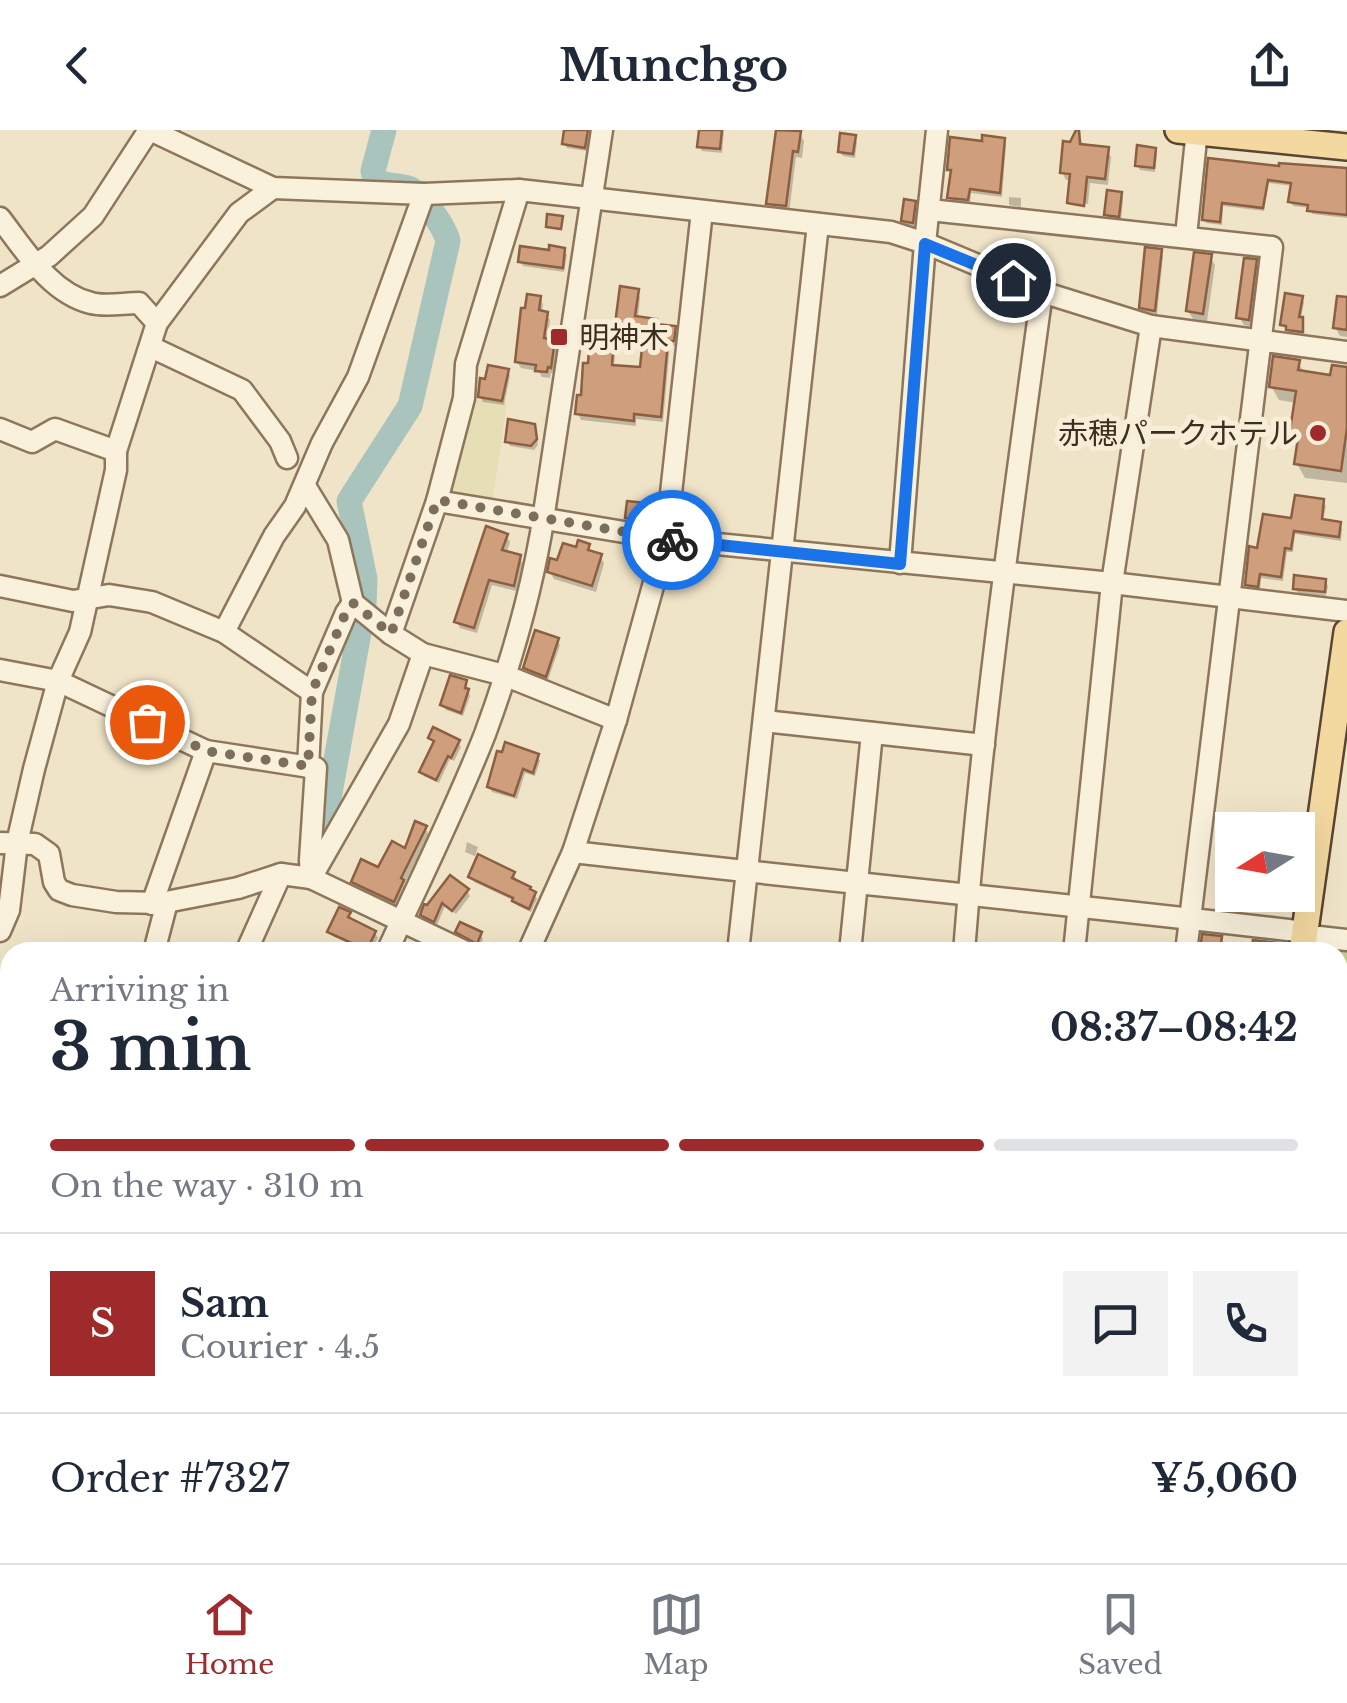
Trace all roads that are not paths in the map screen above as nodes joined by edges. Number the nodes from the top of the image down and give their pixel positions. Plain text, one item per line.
1 (150, 130) edge
2 (602, 130) edge
3 (937, 130) edge
4 (1191, 131) edge
5 (1347, 148) edge
6 (273, 188) junction
7 (518, 190) junction
8 (424, 194) junction
9 (591, 198) junction
10 (930, 210) junction
11 (702, 212) junction
12 (0, 218) edge
13 (818, 224) junction
14 (1186, 236) junction
15 (925, 244) junction
16 (36, 265) junction
17 (0, 286) edge
18 (1042, 292) junction
19 (156, 322) junction
20 (1150, 326) junction
21 (1262, 342) junction
22 (150, 347) junction
23 (1347, 352) edge
24 (0, 430) edge
25 (116, 451) junction
26 (286, 458) dead end
27 (305, 486) junction
28 (437, 500) junction
29 (544, 518) junction
30 (666, 539) junction
31 (782, 551) junction
32 (900, 564) junction
33 (1003, 574) junction
34 (1112, 584) junction
35 (0, 586) edge
36 (1229, 597) junction
37 (87, 598) junction
38 (353, 603) junction
39 (1347, 610) edge
40 (224, 632) junction
41 (1347, 632) edge
42 (391, 634) junction
43 (423, 654) junction
44 (0, 670) edge
45 (504, 674) junction
46 (58, 680) junction
47 (312, 692) junction
48 (616, 720) junction
49 (764, 721) junction
50 (1347, 721) edge
51 (872, 733) junction
52 (984, 745) junction
53 (206, 751) junction
54 (308, 766) junction
55 (9, 843) edge
56 (573, 852) junction
57 (746, 872) junction
58 (281, 874) junction
59 (311, 878) junction
60 (858, 883) junction
61 (968, 896) junction
62 (160, 903) junction
63 (1078, 905) junction
64 (1190, 918) junction
65 (400, 923) junction
66 (0, 931) edge
67 (155, 942) edge
68 (250, 942) edge
69 (391, 942) edge
70 (443, 942) edge
71 (532, 942) edge
72 (739, 942) edge
73 (851, 942) edge
74 (965, 942) edge
75 (1075, 942) edge
76 (1187, 942) edge
77 (1302, 942) edge
78 (1311, 942) edge
79 (1311, 942) edge

1 - 6 street
1 - 16 street
2 - 9 street
3 - 10 street
4 - 5 main road
4 - 14 street
6 - 8 street
6 - 19 street
7 - 8 street
7 - 9 street
7 - 28 street
8 - 27 street
9 - 11 street
9 - 29 street
10 - 14 street
10 - 15 street
11 - 13 street
11 - 30 street
12 - 16 street
13 - 15 street
13 - 31 street
14 - 21 street
15 - 18 street
15 - 32 street
16 - 17 street
16 - 19 street
18 - 20 street
18 - 33 street
19 - 22 street
20 - 21 street
20 - 34 street
21 - 23 street
21 - 36 street
22 - 25 street
22 - 26 street
24 - 25 street
25 - 37 street
27 - 38 street
27 - 40 street
28 - 29 street
28 - 42 street
29 - 30 street
29 - 45 street
30 - 31 street
30 - 48 street
31 - 32 street
31 - 49 street
32 - 33 street
33 - 34 street
33 - 52 street
34 - 36 street
34 - 63 street
35 - 37 street
36 - 39 street
36 - 64 street
37 - 40 street
37 - 46 street
38 - 42 street
38 - 47 street
40 - 47 street
41 - 78 main road
42 - 43 street
43 - 45 street
43 - 59 street
44 - 46 street
45 - 48 street
45 - 65 street
46 - 53 street
46 - 55 street
47 - 54 street
48 - 56 street
49 - 51 street
49 - 57 street
50 - 79 main road
51 - 52 street
51 - 60 street
52 - 61 street
53 - 54 street
53 - 62 street
54 - 59 street
55 - 62 street
55 - 66 street
56 - 57 street
56 - 71 street
57 - 60 street
57 - 72 street
58 - 59 street
58 - 62 street
58 - 68 street
59 - 65 street
60 - 61 street
60 - 73 street
61 - 63 street
61 - 74 street
62 - 67 street
63 - 64 street
63 - 75 street
64 - 76 street
64 - 77 street
65 - 69 street
65 - 70 street

